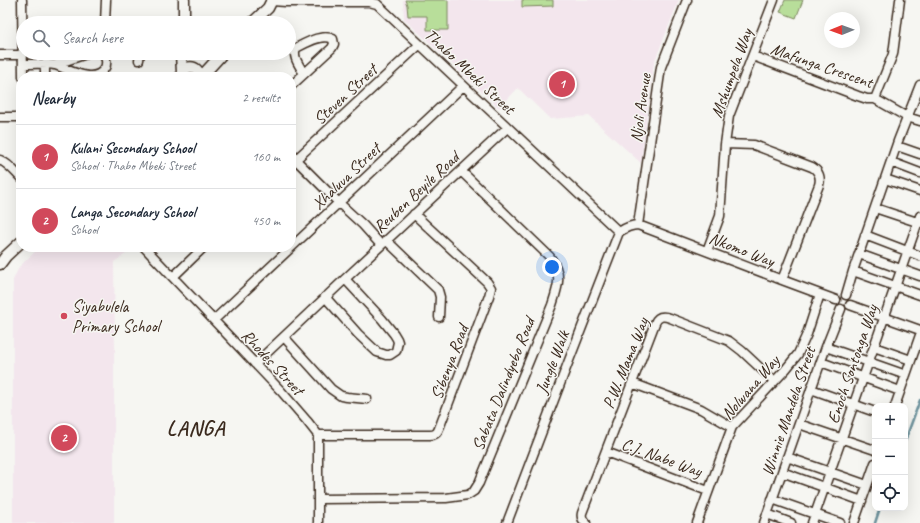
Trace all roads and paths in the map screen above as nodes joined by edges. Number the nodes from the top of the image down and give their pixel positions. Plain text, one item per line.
1 (22, 0) edge
2 (106, 0) edge
3 (184, 0) edge
4 (687, 0) edge
5 (774, 0) edge
6 (900, 0) edge
7 (272, 1) edge
8 (22, 16) edge
9 (105, 16) edge
10 (184, 16) edge
11 (259, 16) edge
12 (419, 45) junction
13 (296, 48) edge
14 (0, 55) edge
15 (16, 55) edge
16 (753, 56) junction
17 (296, 58) edge
18 (23, 60) edge
19 (69, 60) edge
20 (106, 60) edge
21 (182, 60) edge
22 (191, 60) edge
23 (211, 60) edge
24 (213, 60) edge
25 (23, 64) junction
26 (45, 64) junction
27 (54, 65) junction
28 (23, 72) edge
29 (45, 72) edge
30 (73, 72) edge
31 (102, 72) edge
32 (181, 72) edge
33 (184, 72) edge
34 (197, 72) edge
35 (304, 74) junction
36 (296, 81) edge
37 (920, 85) edge
38 (463, 86) junction
39 (875, 99) junction
40 (0, 117) edge
41 (16, 117) edge
42 (907, 117) junction
43 (920, 121) edge
44 (508, 128) junction
45 (725, 144) junction
46 (896, 146) junction
47 (920, 154) edge
48 (296, 157) edge
49 (0, 160) edge
50 (891, 162) junction
51 (296, 163) edge
52 (461, 171) junction
53 (16, 173) edge
54 (920, 173) edge
55 (885, 179) junction
56 (920, 191) edge
57 (339, 203) junction
58 (875, 208) junction
59 (414, 214) junction
60 (919, 221) edge
61 (638, 225) junction
62 (619, 232) junction
63 (865, 235) junction
64 (384, 242) junction
65 (296, 243) edge
66 (16, 247) edge
67 (707, 251) junction
68 (908, 251) junction
69 (149, 252) edge
70 (199, 252) edge
71 (287, 252) edge
72 (859, 254) junction
73 (920, 256) edge
74 (0, 264) edge
75 (901, 269) junction
76 (853, 271) junction
77 (920, 276) edge
78 (173, 277) junction
79 (344, 279) junction
80 (782, 280) junction
81 (896, 286) junction
82 (820, 294) junction
83 (846, 295) junction
84 (920, 295) edge
85 (325, 297) junction
86 (836, 300) junction
87 (850, 305) junction
88 (841, 309) junction
89 (439, 317) dead end
90 (885, 317) junction
91 (214, 320) junction
92 (920, 330) edge
93 (920, 335) edge
94 (284, 337) junction
95 (826, 347) junction
96 (874, 347) junction
97 (911, 360) junction
98 (821, 362) junction
99 (869, 362) junction
100 (255, 364) junction
101 (906, 375) junction
102 (863, 378) junction
103 (774, 381) junction
104 (632, 383) junction
105 (811, 389) junction
106 (900, 391) junction
107 (367, 399) dead end
108 (896, 403) edge
109 (854, 404) junction
110 (872, 411) edge
111 (799, 424) junction
112 (732, 427) junction
113 (318, 435) junction
114 (842, 438) junction
115 (872, 449) edge
116 (606, 452) junction
117 (787, 457) junction
118 (872, 471) edge
119 (782, 472) junction
120 (830, 472) junction
121 (867, 485) junction
122 (825, 488) junction
123 (708, 490) junction
124 (318, 499) junction
125 (772, 500) junction
126 (862, 501) junction
127 (767, 514) junction
128 (815, 514) junction
129 (318, 523) edge
130 (507, 523) edge
131 (586, 523) edge
132 (697, 523) edge
133 (764, 523) edge
134 (791, 523) edge
135 (812, 523) edge
136 (840, 523) edge
137 (854, 523) edge

1 - 8 street
2 - 9 street
3 - 10 street
4 - 61 street, Njoli Avenue
5 - 16 street, Mshumpela Way
6 - 39 street, Mafunga Crescent
7 - 11 street
7 - 12 street, Thabo Mbeki Street
12 - 38 street, Thabo Mbeki Street
12 - 48 street, Steven Street
13 - 35 street
14 - 15 street
16 - 39 street, Mafunga Crescent
16 - 45 street, Mshumpela Way
17 - 35 street
18 - 25 street
19 - 27 street
20 - 31 street
21 - 32 street
22 - 34 street
23 - 34 street
24 - 34 street
25 - 26 street
25 - 28 street
26 - 27 street
26 - 29 street
27 - 30 street
33 - 34 street
35 - 36 street
37 - 42 street
38 - 44 street, Thabo Mbeki Street
38 - 57 street, Xhaluva Street
39 - 42 street
40 - 41 street
42 - 43 street
42 - 46 street
44 - 52 street, Reuben Beyile Road
44 - 62 street, Thabo Mbeki Street
45 - 67 street, Mshumpela Way
45 - 80 street
46 - 47 street
46 - 50 street
49 - 53 street
50 - 54 street
50 - 55 street
51 - 57 street
52 - 59 street, Reuben Beyile Road
52 - 124 street, Sabata Dalindyebo Road
55 - 56 street
55 - 58 street
57 - 64 street
57 - 65 street, Xhaluva Street
58 - 60 street
58 - 63 street
59 - 64 street, Reuben Beyile Road
59 - 113 street, Sibenya Road
60 - 68 street, Enoch Sontonga Way
61 - 62 street
61 - 67 street, Nkomo Way
62 - 130 street, Jungle Walk
63 - 68 street
63 - 72 street
64 - 79 street, Reuben Beyile Road
64 - 89 street
66 - 74 street
67 - 80 street, Nkomo Way
68 - 73 street
68 - 75 street, Enoch Sontonga Way
69 - 78 street, Rhodes Street
70 - 78 street
71 - 91 street, Xhaluva Street
72 - 75 street
72 - 76 street
75 - 77 street
75 - 81 street, Enoch Sontonga Way
76 - 81 street
76 - 83 street
78 - 91 street, Rhodes Street
79 - 85 street, Reuben Beyile Road
79 - 85 street
80 - 82 street, Nkomo Way
81 - 84 street
81 - 90 street, Enoch Sontonga Way
82 - 86 street, Nkomo Way
82 - 103 street, Nolwana Way
83 - 86 street
83 - 87 street
85 - 94 street, Reuben Beyile Road
86 - 88 street
87 - 88 street
87 - 90 street
88 - 95 street, Winnie Mandela Street
90 - 92 street
90 - 96 street, Enoch Sontonga Way
91 - 100 street, Rhodes Street
93 - 97 street
94 - 100 street, Reuben Beyile Road
94 - 107 street
95 - 98 street, Winnie Mandela Street
95 - 99 street
96 - 97 street
96 - 99 street, Enoch Sontonga Way
97 - 101 street
98 - 102 street
98 - 105 street, Winnie Mandela Street
99 - 101 street
99 - 102 street, Enoch Sontonga Way
100 - 113 street, Rhodes Street
101 - 106 street
102 - 106 street
102 - 109 street, Enoch Sontonga Way
103 - 104 street, P.W. Mama Way
103 - 112 street, Nolwana Way
104 - 112 street
104 - 116 street, P.W. Mama Way
105 - 109 street
105 - 111 street, Winnie Mandela Street
106 - 108 street
109 - 110 street
109 - 114 street, Enoch Sontonga Way
111 - 114 street
111 - 117 street, Winnie Mandela Street
112 - 123 street, Nolwana Way
113 - 124 street
114 - 115 street
114 - 120 street, Enoch Sontonga Way
116 - 123 street, C.J. Nabe Way
116 - 131 street, P.W. Mama Way
117 - 119 street, Winnie Mandela Street
117 - 120 street
118 - 121 street
119 - 122 street
119 - 125 street, Winnie Mandela Street
120 - 121 street
120 - 122 street, Enoch Sontonga Way
121 - 126 street
122 - 126 street
122 - 128 street, Enoch Sontonga Way
123 - 132 street, Nolwana Way
124 - 129 street
125 - 127 street, Winnie Mandela Street
125 - 128 street
126 - 137 street
127 - 133 street, Winnie Mandela Street
127 - 134 street
128 - 135 street, Enoch Sontonga Way
128 - 136 street

